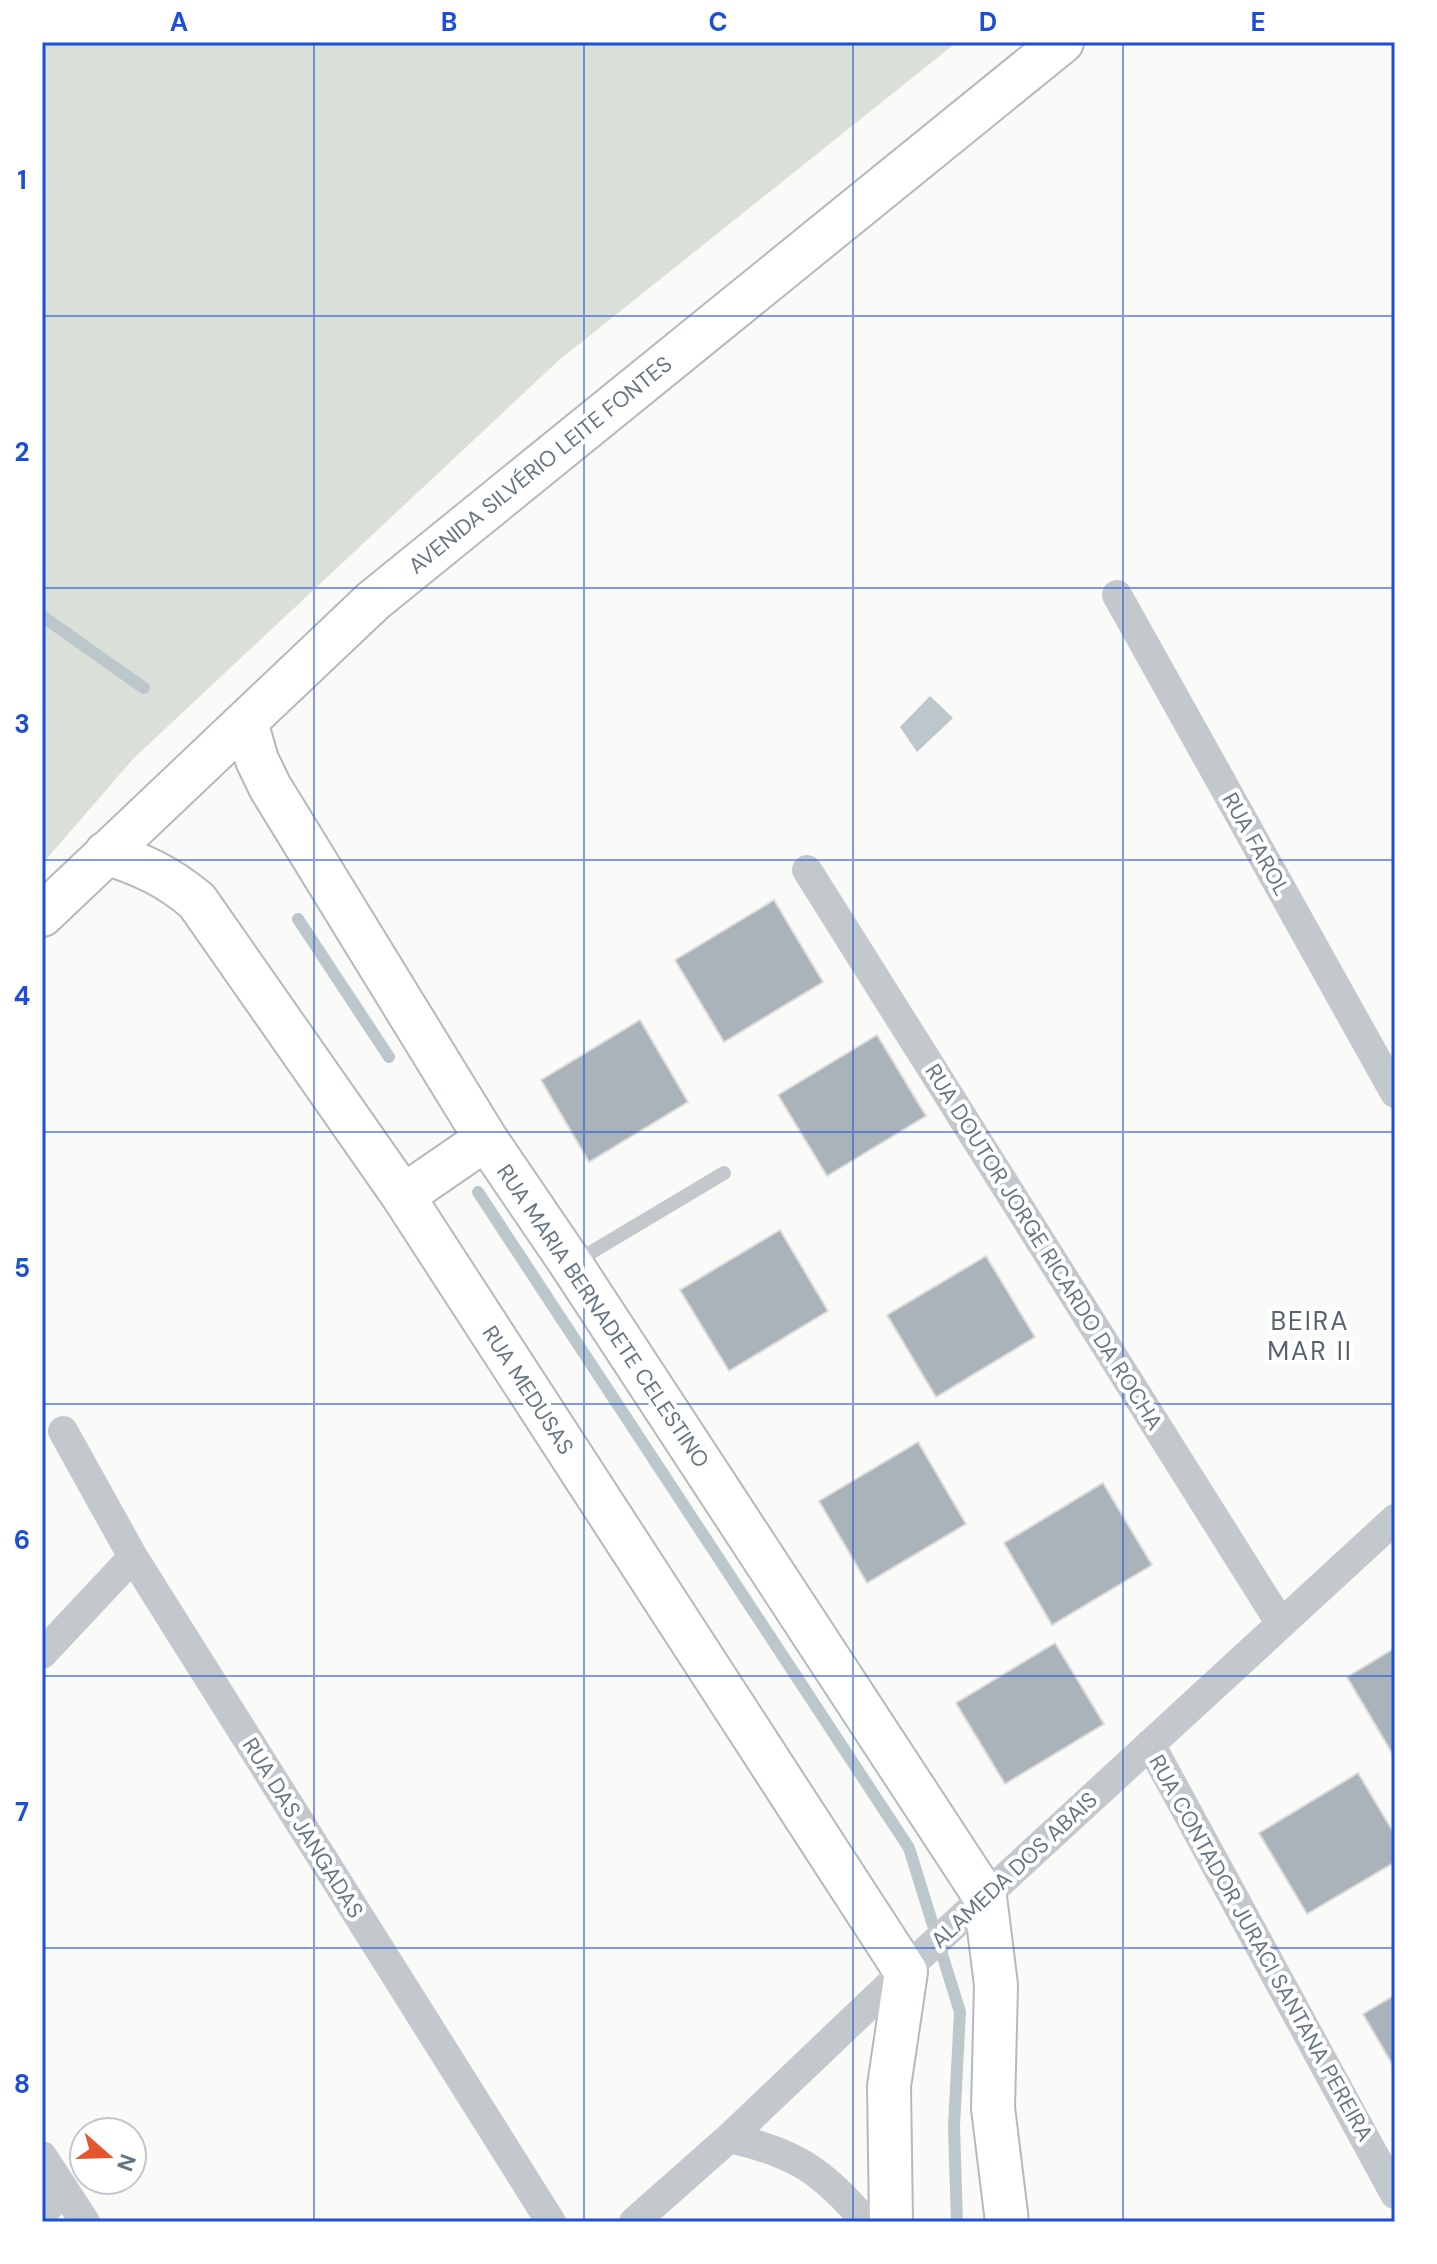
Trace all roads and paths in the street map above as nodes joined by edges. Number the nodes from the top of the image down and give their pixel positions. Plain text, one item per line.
1 (1062, 42) edge
2 (1117, 595) dead end
3 (246, 722) junction
4 (106, 853) junction
5 (807, 870) dead end
6 (42, 915) edge
7 (1395, 1093) edge
8 (486, 1139) junction
9 (724, 1173) dead end
10 (403, 1196) junction
11 (571, 1264) junction
12 (63, 1431) dead end
13 (1395, 1519) edge
14 (133, 1557) junction
15 (1281, 1624) junction
16 (42, 1654) edge
17 (1150, 1744) junction
18 (980, 1901) junction
19 (911, 1966) junction
20 (729, 2138) junction
21 (42, 2156) edge
22 (63, 2189) junction
23 (1395, 2194) edge
24 (42, 2214) edge
25 (85, 2222) edge
26 (551, 2222) edge
27 (634, 2222) edge
28 (866, 2222) edge
29 (891, 2222) edge
30 (1007, 2222) edge

1 - 3 street, AVENIDA SILVÉRIO LEITE FONTES
2 - 7 street, RUA FAROL
3 - 4 street, AVENIDA SILVÉRIO LEITE FONTES
3 - 8 street, RUA MARIA BERNADETE CELESTINO
4 - 6 street, AVENIDA SILVÉRIO LEITE FONTES
4 - 10 street, RUA MEDUSAS
5 - 15 street, RUA DOUTOR JORGE RICARDO DA ROCHA
8 - 10 street
8 - 11 street, RUA MARIA BERNADETE CELESTINO
9 - 11 lane
10 - 19 street, RUA MEDUSAS
11 - 18 street, RUA MARIA BERNADETE CELESTINO
12 - 14 street, RUA DAS JANGADAS
13 - 15 street, ALAMEDA DOS ABAIS
14 - 16 street
14 - 26 street, RUA DAS JANGADAS
15 - 17 street, ALAMEDA DOS ABAIS
17 - 18 street, ALAMEDA DOS ABAIS
17 - 23 street, RUA CONTADOR JURACI SANTANA PEREIRA
18 - 19 street, ALAMEDA DOS ABAIS
18 - 30 street
19 - 20 street, ALAMEDA DOS ABAIS
19 - 29 street
20 - 27 street, ALAMEDA DOS ABAIS
20 - 28 street
21 - 22 street
22 - 24 street
22 - 25 street

